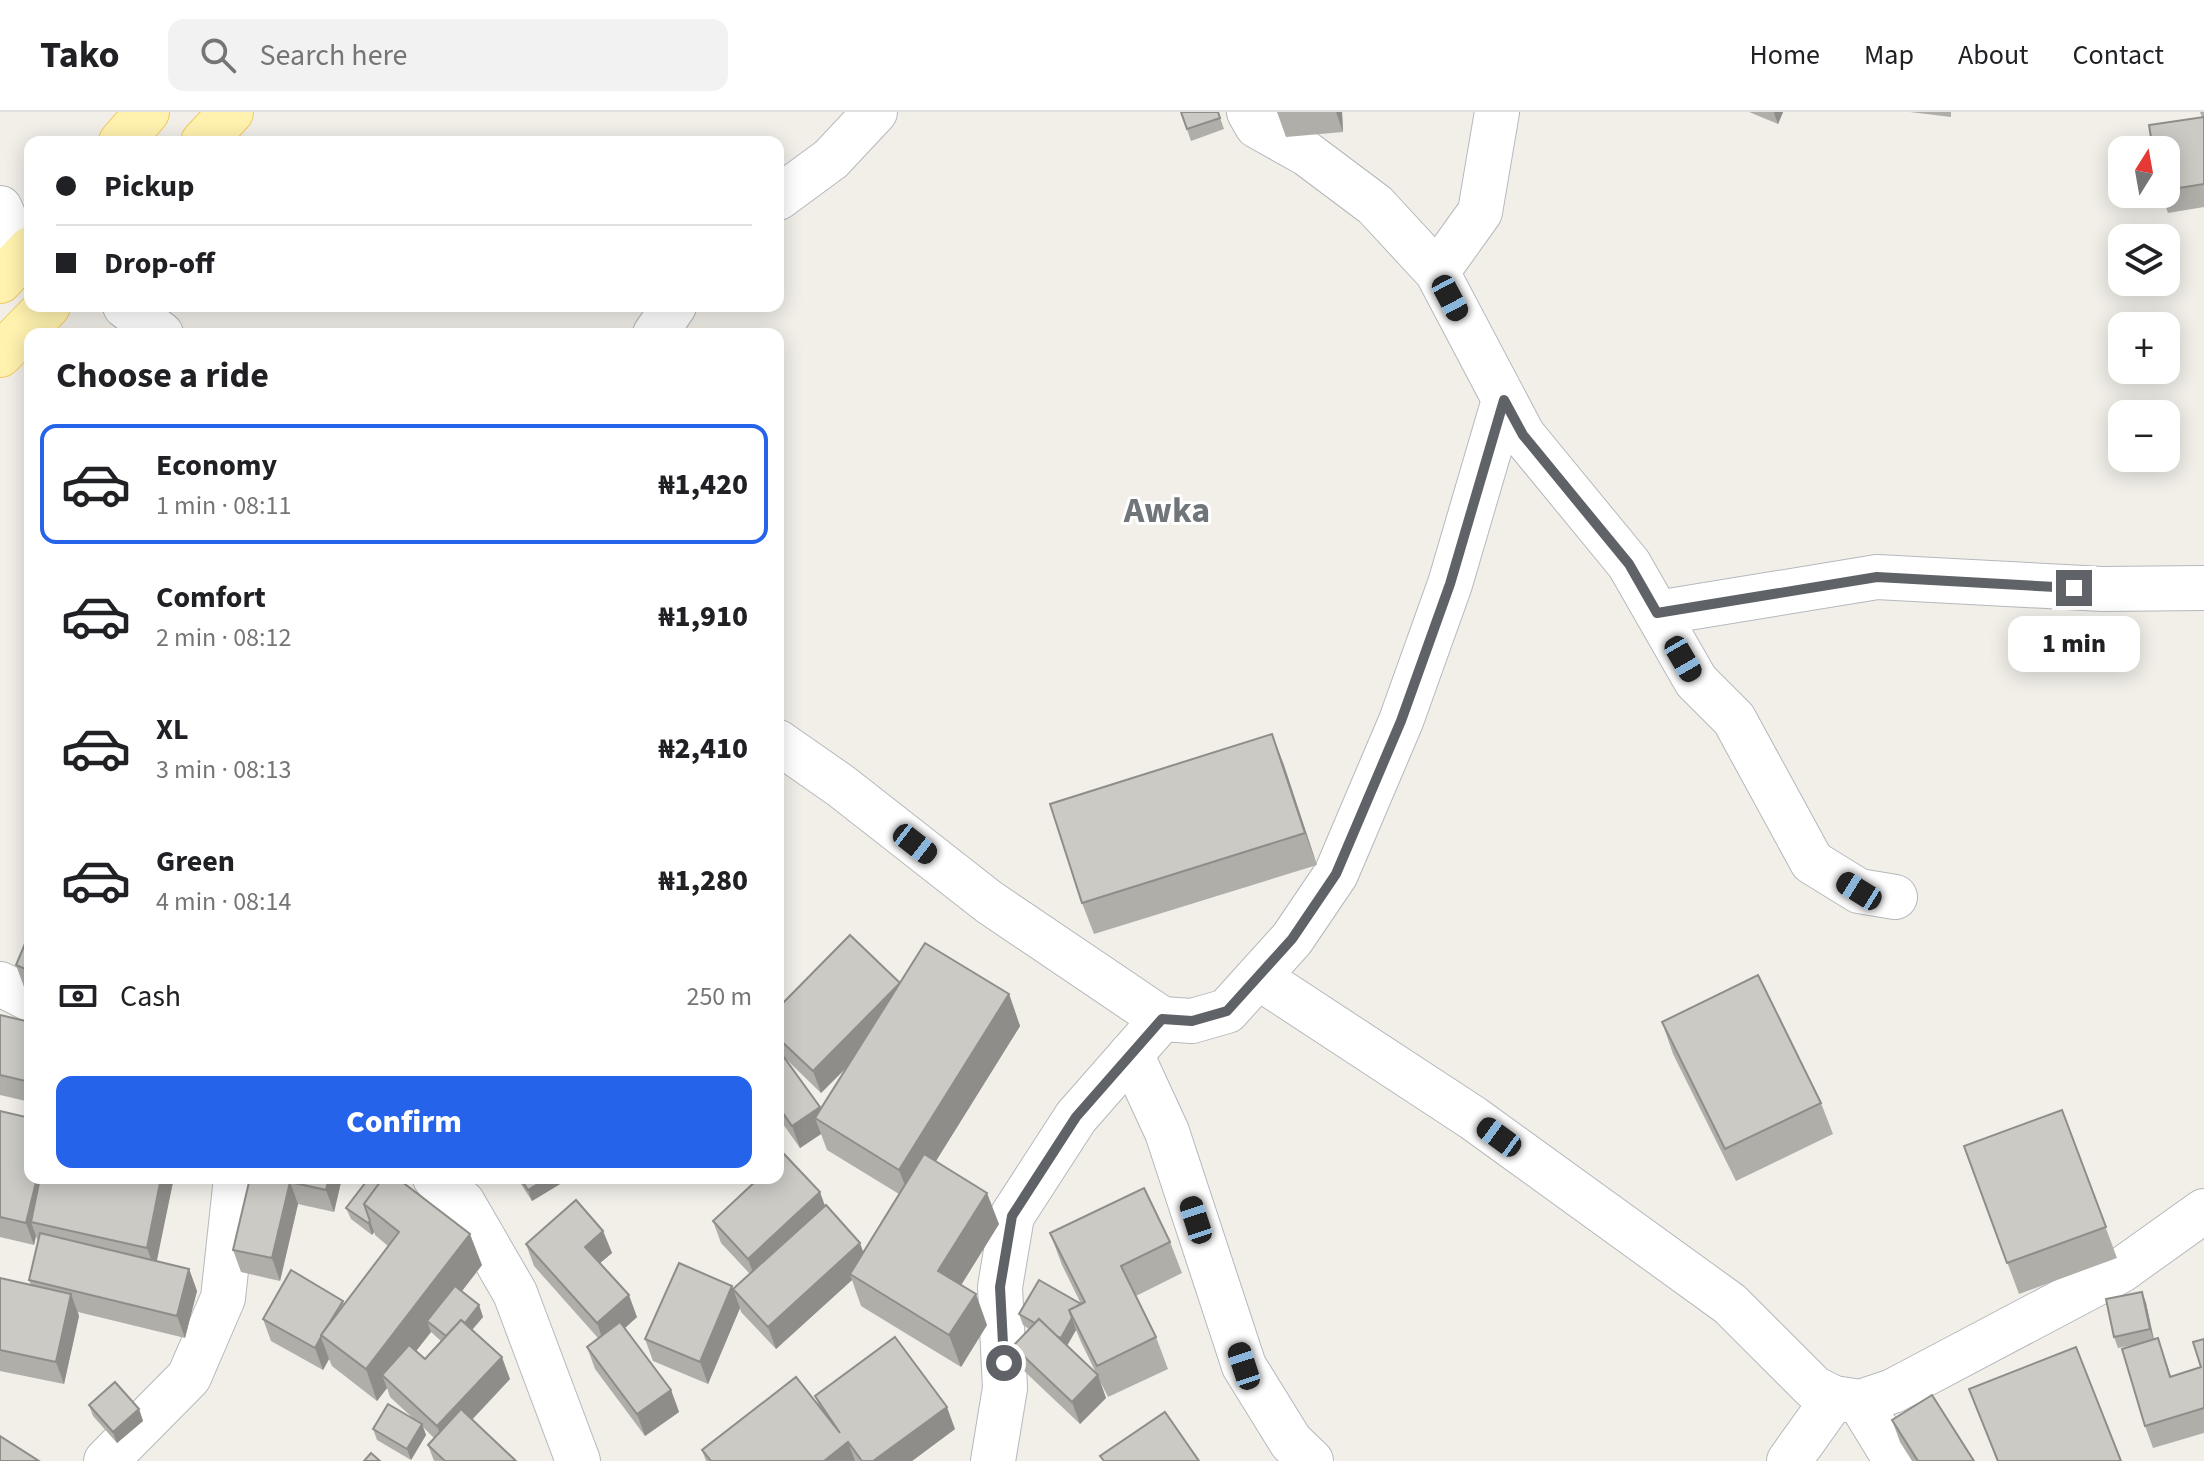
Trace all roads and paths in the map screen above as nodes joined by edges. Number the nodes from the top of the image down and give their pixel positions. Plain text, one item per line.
1 (147, 112) edge
2 (231, 112) edge
3 (875, 112) edge
4 (1249, 112) edge
5 (1497, 112) edge
6 (126, 136) edge
7 (209, 136) edge
8 (784, 194) edge
9 (0, 208) edge
10 (17, 263) edge
11 (1437, 272) junction
12 (42, 312) edge
13 (133, 312) edge
14 (26, 328) edge
15 (153, 328) edge
16 (24, 330) edge
17 (0, 355) edge
18 (1504, 400) junction
19 (2204, 588) edge
20 (1657, 613) junction
21 (784, 746) edge
22 (1895, 897) dead end
23 (1258, 977) junction
24 (0, 984) edge
25 (24, 996) edge
26 (1162, 1019) junction
27 (1131, 1054) junction
28 (235, 1184) edge
29 (442, 1184) edge
30 (2204, 1211) edge
31 (1847, 1400) junction
32 (106, 1461) edge
33 (578, 1461) edge
34 (993, 1461) edge
35 (1311, 1461) edge
36 (1789, 1461) edge
37 (1896, 1461) edge

1 - 6 main road
2 - 7 main road
3 - 8 street
4 - 11 street
5 - 11 street
9 - 10 street
11 - 18 street
12 - 14 main road
13 - 15 street
16 - 17 main road
18 - 20 street
18 - 23 street
19 - 20 street
20 - 22 street
21 - 26 street
23 - 26 street
23 - 31 street
24 - 25 street
26 - 27 street
27 - 34 street
27 - 35 street
28 - 32 street
29 - 33 street
30 - 31 street
31 - 36 street
31 - 37 street

